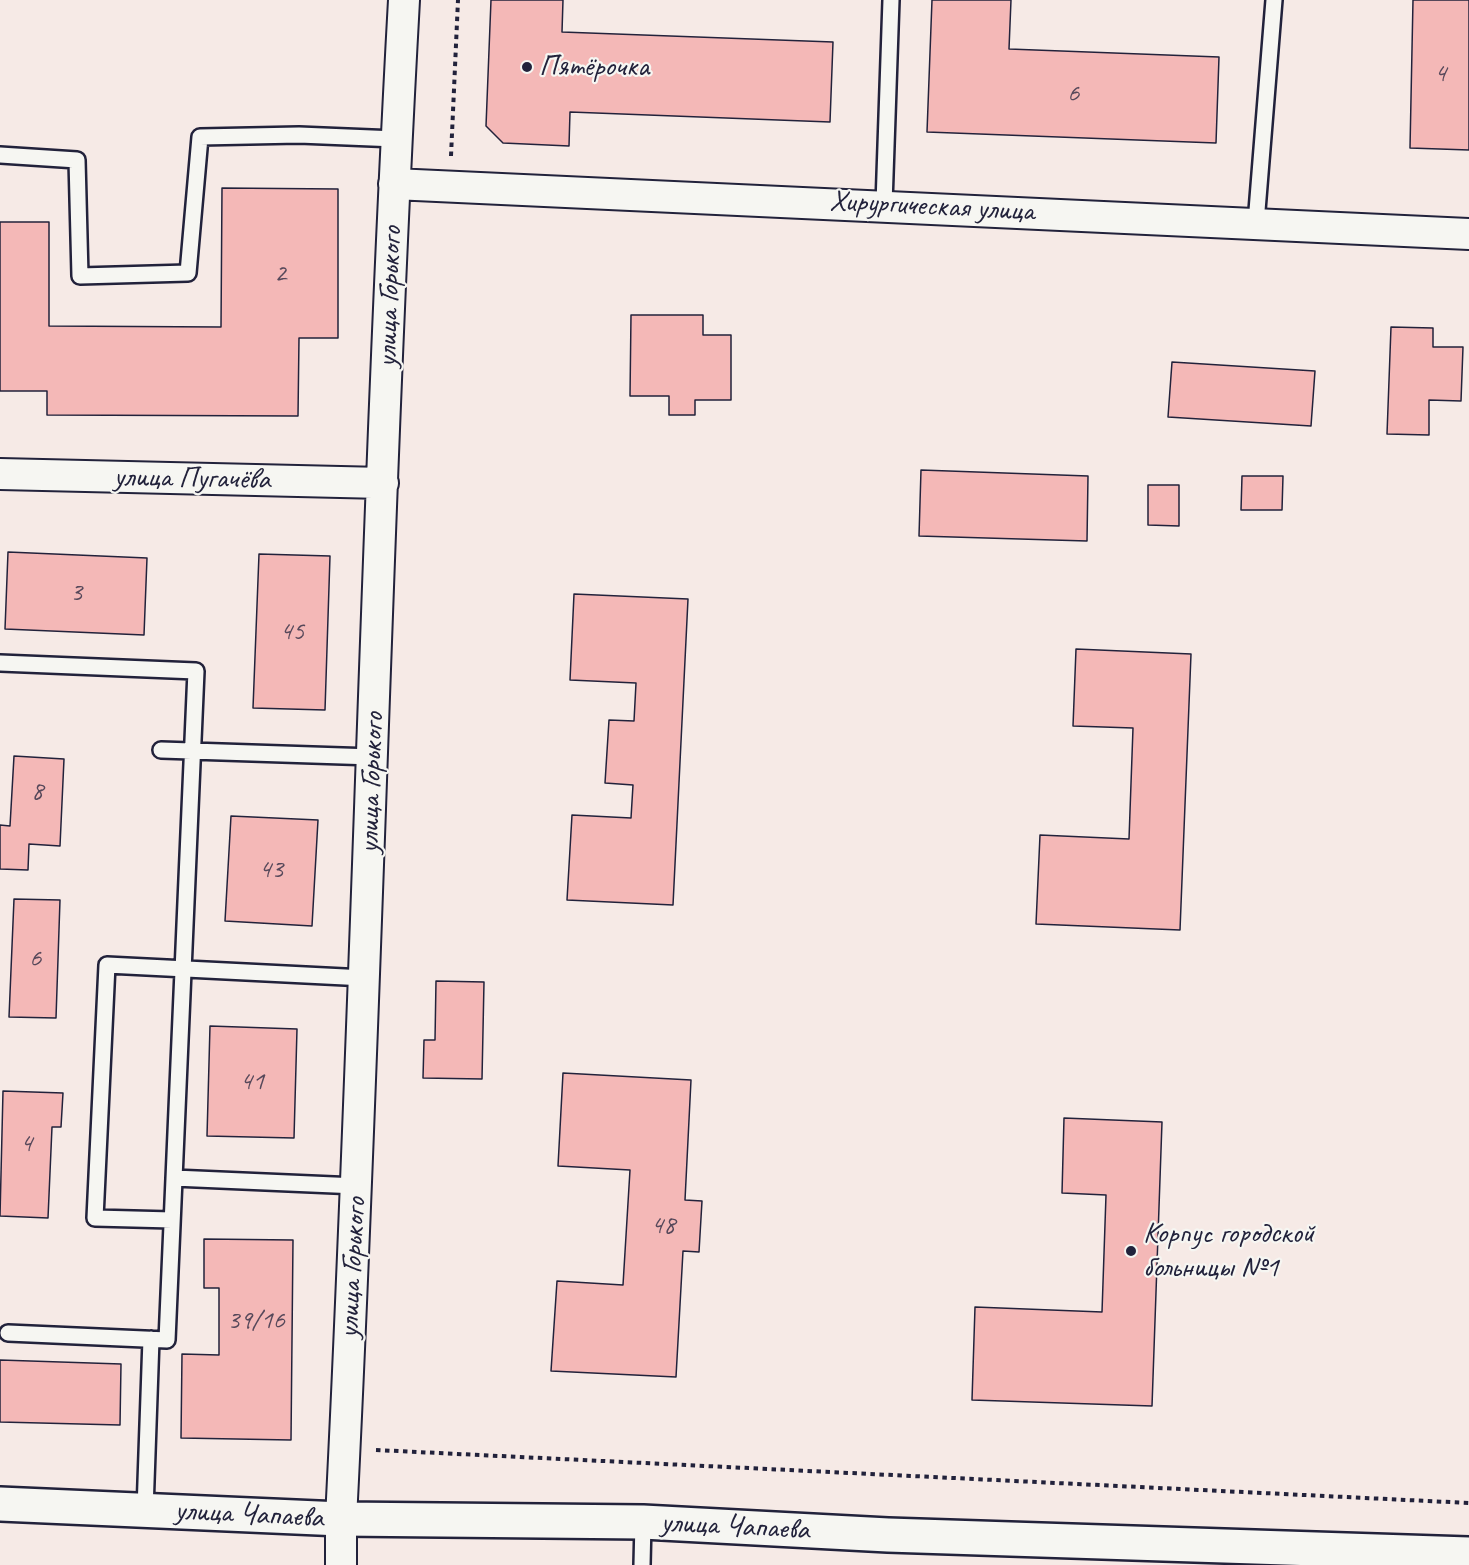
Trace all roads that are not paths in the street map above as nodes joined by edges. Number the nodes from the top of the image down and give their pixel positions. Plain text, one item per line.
1 (404, 0) edge
2 (891, 0) edge
3 (1274, 0) edge
4 (396, 139) junction
5 (0, 155) edge
6 (394, 184) junction
7 (884, 204) junction
8 (1256, 223) junction
9 (1469, 234) edge
10 (0, 474) edge
11 (383, 483) junction
12 (0, 663) edge
13 (161, 750) dead end
14 (193, 751) junction
15 (374, 756) junction
16 (183, 971) junction
17 (365, 978) junction
18 (174, 1178) junction
19 (357, 1186) junction
20 (172, 1220) junction
21 (8, 1333) dead end
22 (151, 1339) junction
23 (0, 1503) edge
24 (144, 1510) junction
25 (341, 1519) junction
26 (643, 1522) junction
27 (1469, 1554) edge
28 (1372, 1558) edge
29 (341, 1565) edge
30 (642, 1565) edge

1 - 4 street, улица Горького
2 - 7 lane
3 - 8 lane
4 - 5 lane
4 - 6 street, улица Горького
6 - 7 street, Хирургическая улица
6 - 11 street, улица Горького
7 - 8 street, Хирургическая улица
8 - 9 street, Хирургическая улица
10 - 11 street, улица Пугачёва
11 - 15 street, улица Горького
12 - 14 lane
13 - 14 lane
14 - 15 lane
14 - 16 lane
15 - 17 street, улица Горького
16 - 17 lane
16 - 18 lane
16 - 20 lane
17 - 19 street, улица Горького
18 - 19 lane
18 - 20 lane
19 - 25 street, улица Горького
20 - 22 lane
21 - 22 lane
22 - 24 lane
23 - 24 main road, улица Чапаева
24 - 25 main road, улица Чапаева
25 - 26 main road, улица Чапаева
25 - 29 street, улица Горького
26 - 28 main road, улица Чапаева
26 - 30 lane
27 - 28 main road, улица Чапаева

